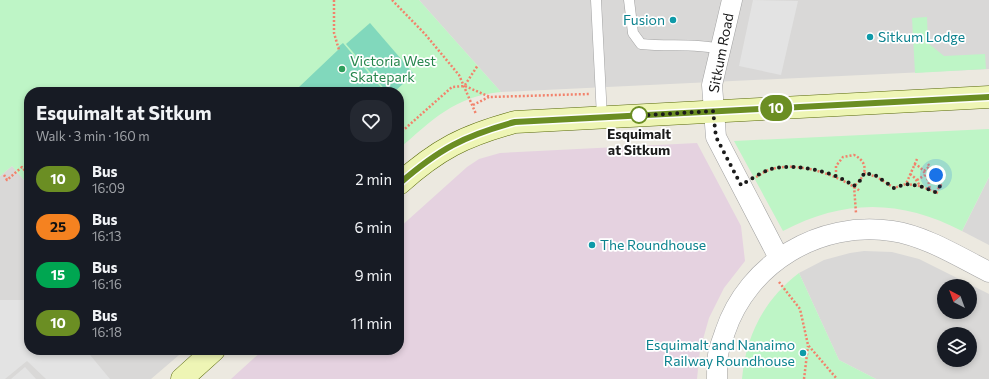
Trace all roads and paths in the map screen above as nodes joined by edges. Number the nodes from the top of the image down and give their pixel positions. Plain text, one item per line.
1 (334, 0) edge
2 (392, 0) edge
3 (596, 0) edge
4 (629, 0) edge
5 (732, 0) edge
6 (720, 49) junction
7 (339, 50) dead end
8 (478, 65) dead end
9 (464, 86) junction
10 (601, 93) junction
11 (490, 97) junction
12 (989, 97) edge
13 (713, 111) junction
14 (602, 117) junction
15 (404, 129) edge
16 (917, 159) dead end
17 (914, 164) junction
18 (24, 170) edge
19 (924, 171) junction
20 (864, 173) junction
21 (910, 174) junction
22 (4, 175) dead end
23 (925, 175) junction
24 (836, 176) junction
25 (404, 179) edge
26 (917, 180) junction
27 (906, 184) junction
28 (741, 185) junction
29 (854, 186) junction
30 (920, 186) junction
31 (860, 191) dead end
32 (930, 191) junction
33 (857, 230) junction
34 (773, 263) junction
35 (989, 272) edge
36 (808, 345) junction
37 (208, 355) edge
38 (182, 379) edge
39 (717, 379) edge
40 (804, 379) edge
41 (837, 379) edge

1 - 7 path
2 - 9 path
3 - 10 lane
4 - 6 lane
5 - 6 street, Sitkum Road
6 - 13 street, Sitkum Road
8 - 9 path
9 - 11 path
9 - 11 path
9 - 15 path
10 - 11 path
10 - 14 lane
12 - 13 main road
13 - 14 main road
13 - 28 street, Sitkum Road
14 - 25 main road
16 - 17 path
17 - 19 path
17 - 21 path
18 - 22 path
19 - 23 path
19 - 32 path
20 - 24 path
20 - 27 path
20 - 29 path
21 - 26 path
21 - 27 path
23 - 26 path
23 - 32 path
24 - 28 path
24 - 29 path
26 - 30 path
27 - 30 path
28 - 34 street, Sitkum Road
29 - 31 path
29 - 33 path
30 - 32 path
33 - 34 street
33 - 35 street
34 - 36 path
34 - 39 street
36 - 40 path
36 - 41 path
37 - 38 main road

